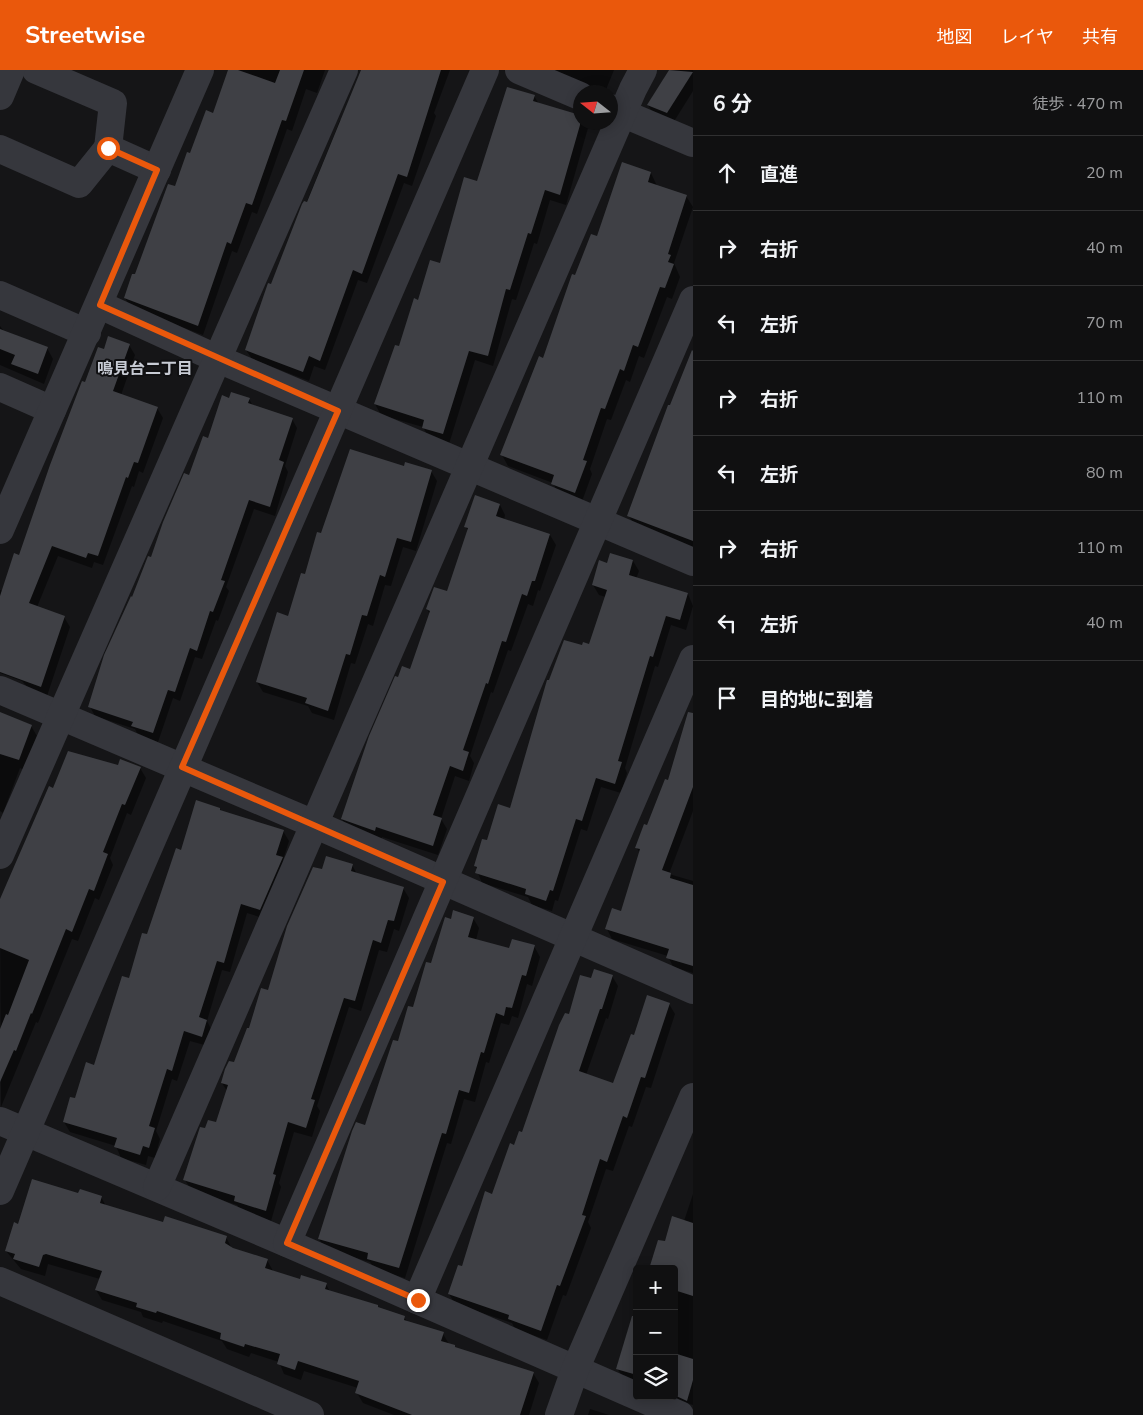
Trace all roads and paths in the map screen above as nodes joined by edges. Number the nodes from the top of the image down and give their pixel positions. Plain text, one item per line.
1 (12, 70) edge
2 (36, 70) edge
3 (200, 70) edge
4 (344, 70) edge
5 (485, 70) edge
6 (519, 70) edge
7 (643, 70) edge
8 (573, 93) edge
9 (0, 96) edge
10 (618, 108) edge
11 (618, 110) edge
12 (609, 130) edge
13 (693, 144) edge
14 (108, 148) junction
15 (0, 149) edge
16 (157, 170) junction
17 (0, 295) edge
18 (693, 300) edge
19 (100, 305) junction
20 (87, 332) junction
21 (218, 359) junction
22 (0, 387) edge
23 (52, 410) junction
24 (338, 411) junction
25 (470, 466) junction
26 (597, 522) junction
27 (0, 530) edge
28 (693, 562) edge
29 (693, 659) edge
30 (0, 690) edge
31 (60, 717) junction
32 (182, 767) junction
33 (314, 824) junction
34 (0, 855) edge
35 (443, 882) junction
36 (574, 938) junction
37 (693, 990) edge
38 (693, 1097) edge
39 (0, 1121) edge
40 (25, 1132) junction
41 (157, 1188) junction
42 (0, 1192) edge
43 (287, 1243) junction
44 (0, 1281) edge
45 (418, 1300) junction
46 (575, 1370) junction
47 (310, 1415) edge
48 (559, 1415) edge
49 (680, 1415) edge

1 - 9 street
2 - 14 street
3 - 16 street
4 - 21 street
5 - 24 street
6 - 8 street
7 - 10 street
11 - 13 street
12 - 25 street
14 - 15 street
14 - 16 street
16 - 19 street
17 - 20 street
18 - 26 street
19 - 20 street
19 - 21 street
20 - 23 street
21 - 24 street
21 - 31 street
22 - 23 street
23 - 27 street
24 - 25 street
24 - 32 street
25 - 26 street
25 - 33 street
26 - 28 street
26 - 35 street
29 - 36 street
30 - 31 street
31 - 32 street
31 - 34 street
32 - 33 street
32 - 40 street
33 - 35 street
33 - 41 street
35 - 36 street
35 - 43 street
36 - 37 street
36 - 45 street
38 - 46 street
39 - 40 street
40 - 41 street
40 - 42 street
41 - 43 street
43 - 45 street
44 - 47 street
45 - 46 street
46 - 48 street
46 - 49 street

